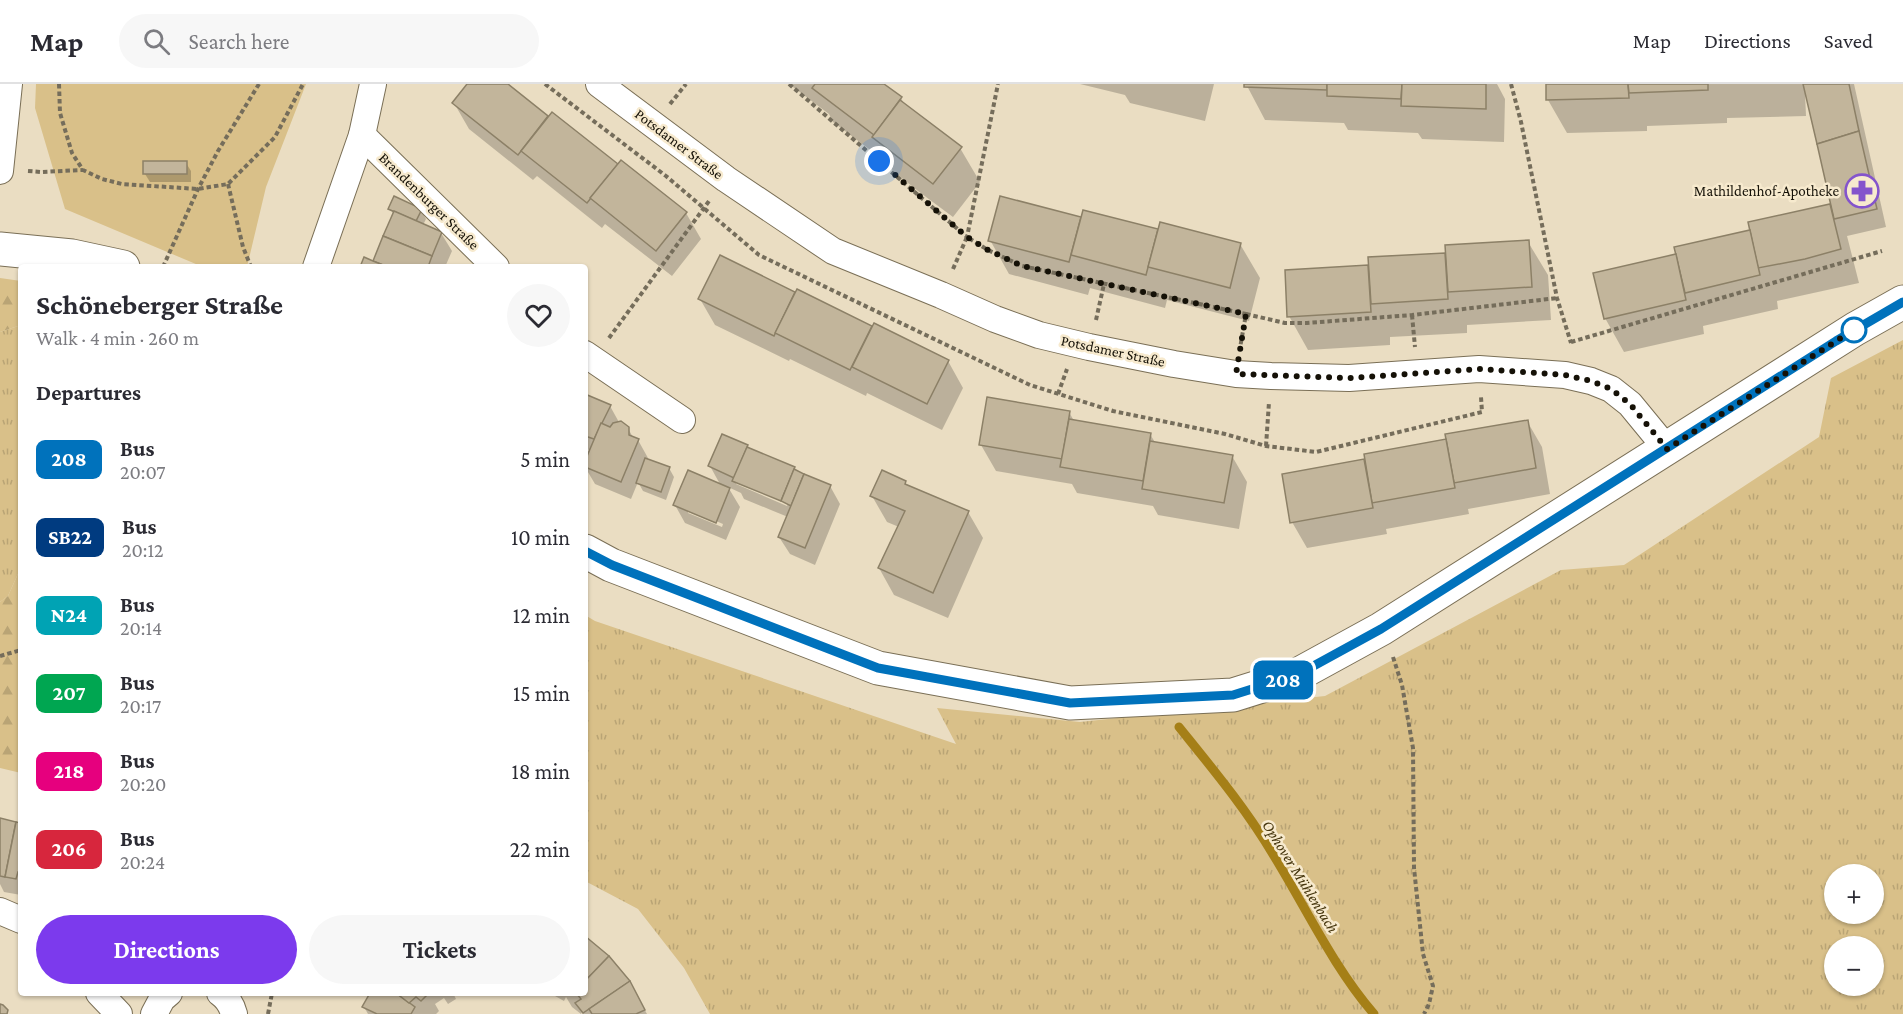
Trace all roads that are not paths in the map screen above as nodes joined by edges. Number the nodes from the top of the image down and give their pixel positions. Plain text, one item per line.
1 (9, 84) edge
2 (373, 84) edge
3 (599, 84) edge
4 (362, 135) junction
5 (0, 170) edge
6 (0, 249) edge
7 (109, 264) edge
8 (317, 264) edge
9 (493, 264) edge
10 (1903, 302) edge
11 (588, 357) edge
12 (682, 420) dead end
13 (1667, 449) junction
14 (588, 553) edge
15 (0, 911) edge
16 (18, 919) edge
17 (102, 996) edge
18 (166, 996) edge
19 (224, 996) edge
20 (119, 1014) edge
21 (154, 1014) edge
22 (234, 1014) edge

1 - 5 street
2 - 4 street, Brandenburger Straße
3 - 13 street, Potsdamer Straße
4 - 8 street, Brandenburger Straße
4 - 9 street, Brandenburger Straße
6 - 7 street
10 - 13 street
11 - 12 street
13 - 14 street
15 - 16 street
17 - 20 street
18 - 21 street
19 - 22 street

